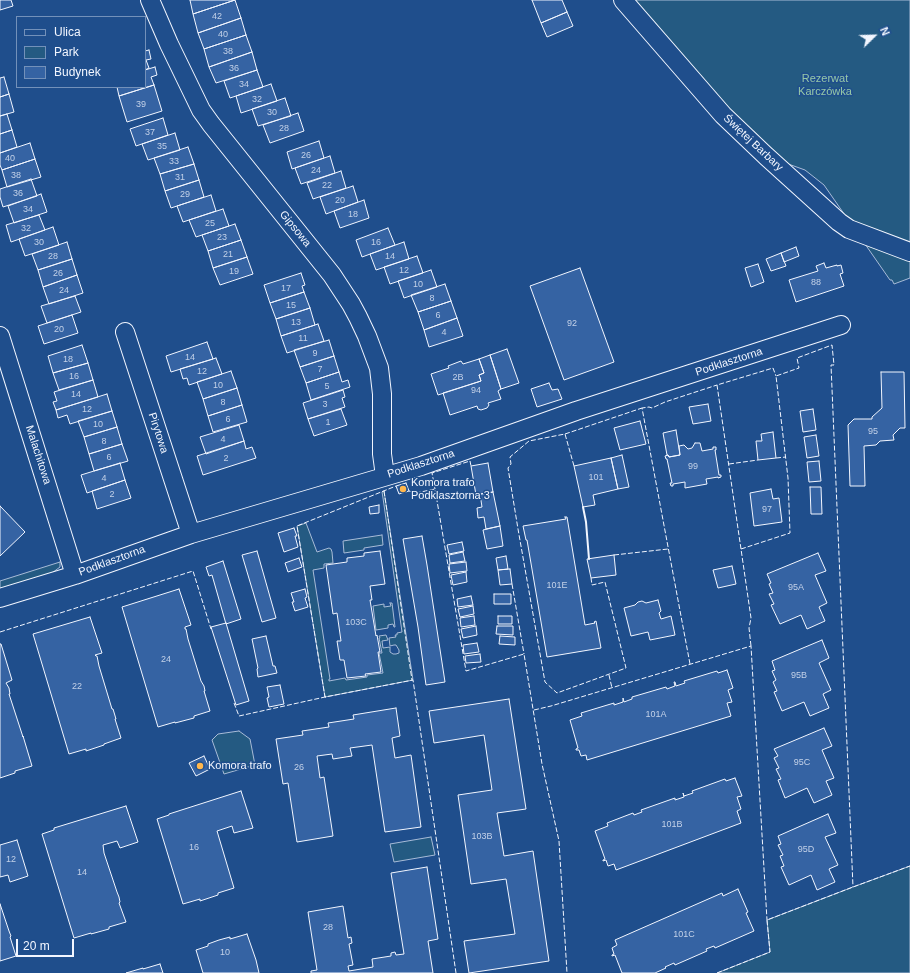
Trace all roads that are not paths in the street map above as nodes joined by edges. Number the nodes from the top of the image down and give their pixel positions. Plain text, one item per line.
1 (150, 0) edge
2 (623, 0) edge
3 (910, 252) edge
4 (841, 326) dead end
5 (125, 332) dead end
6 (0, 336) edge
7 (385, 476) junction
8 (191, 534) junction
9 (75, 575) junction
10 (0, 598) edge

1 - 7 street, Gipsowa
2 - 3 street, Świętej Barbary
4 - 7 street, Podklasztorna
5 - 8 street, Pirytowa
6 - 9 street, Malachitowa
7 - 8 street, Podklasztorna
8 - 9 street, Podklasztorna
9 - 10 street, Podklasztorna

